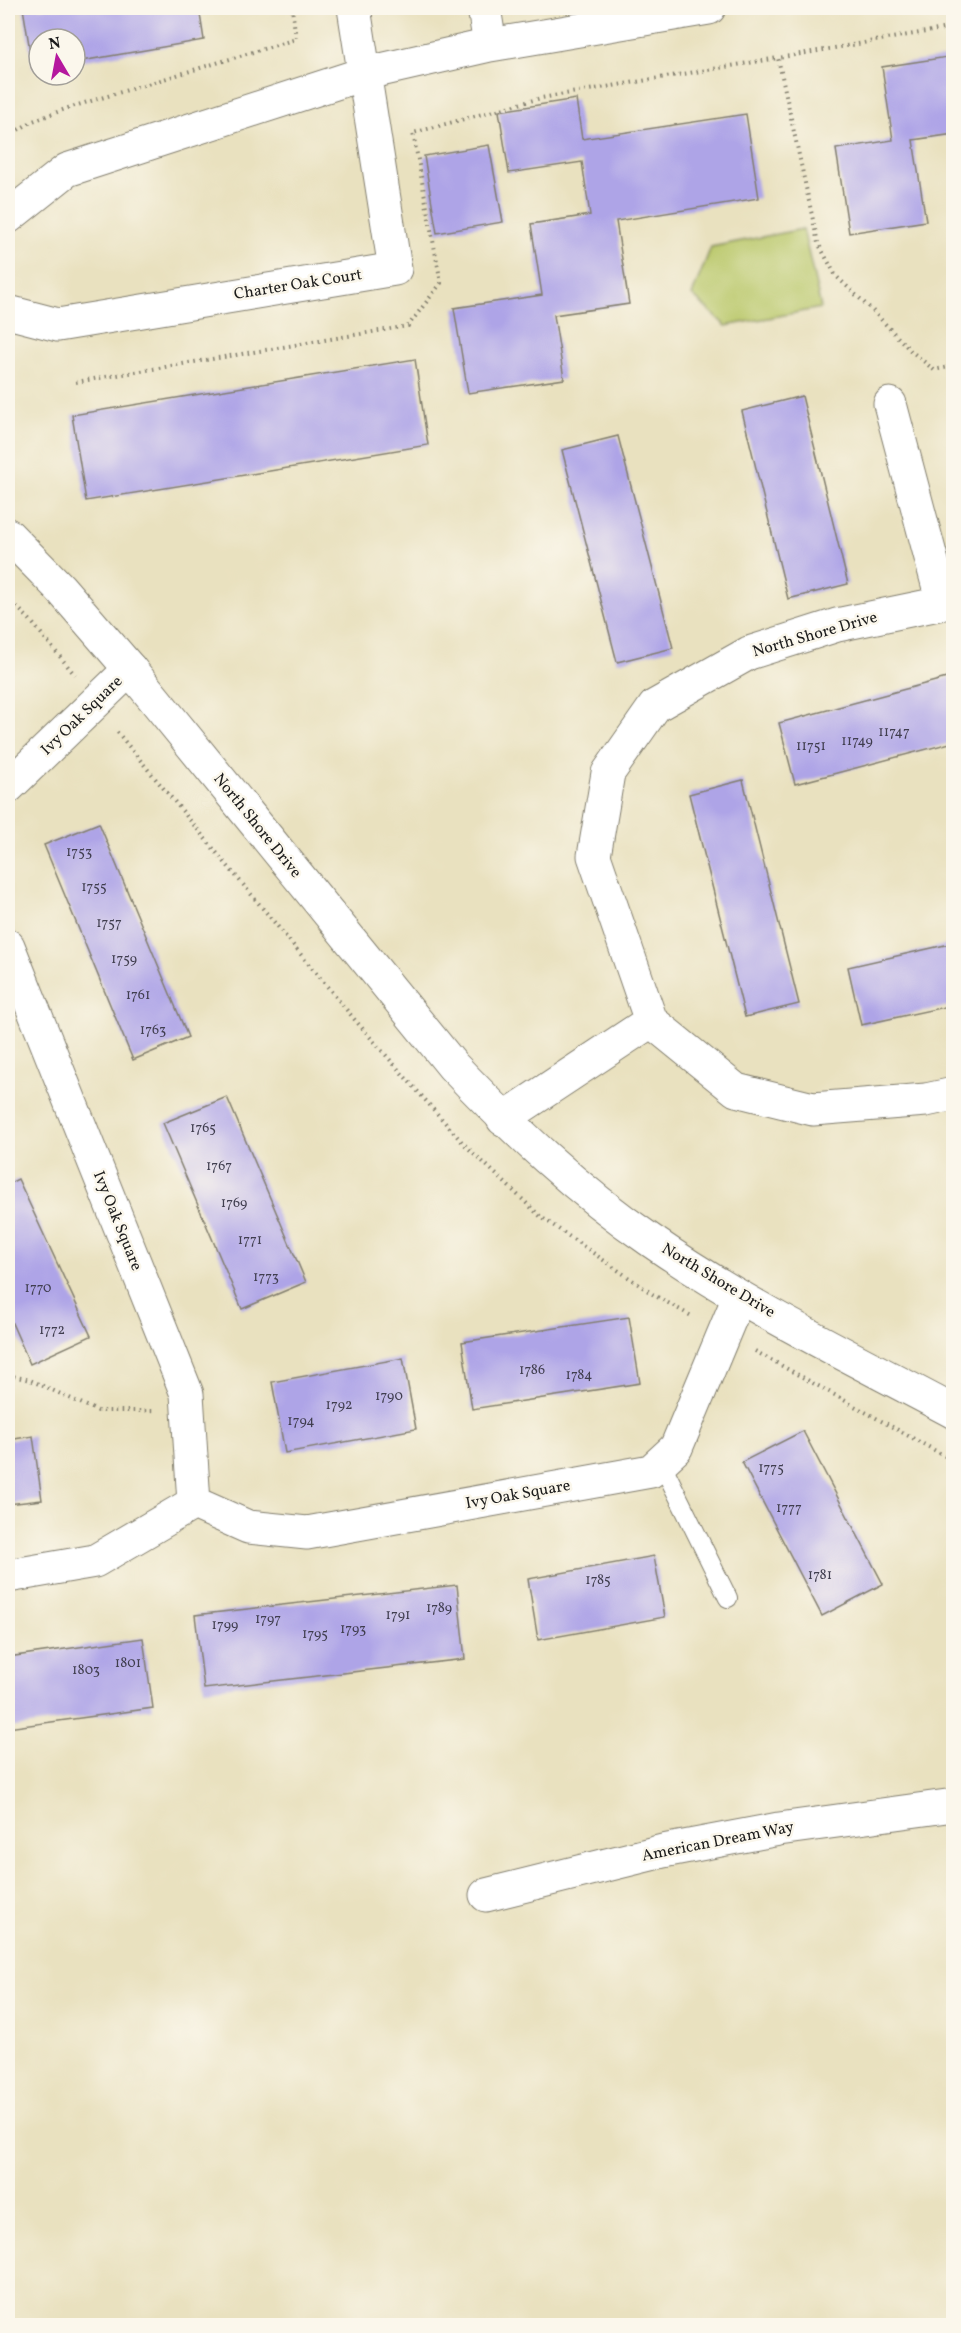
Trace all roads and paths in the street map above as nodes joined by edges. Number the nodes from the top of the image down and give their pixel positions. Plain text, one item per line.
1 (292, 8) edge
2 (354, 8) edge
3 (484, 8) edge
4 (709, 8) edge
5 (954, 27) edge
6 (490, 45) junction
7 (778, 58) junction
8 (363, 74) junction
9 (453, 121) dead end
10 (8, 136) edge
11 (8, 217) edge
12 (8, 312) edge
13 (954, 366) edge
14 (890, 404) dead end
15 (8, 536) edge
16 (8, 598) edge
17 (130, 669) junction
18 (78, 679) dead end
19 (8, 787) edge
20 (8, 946) edge
21 (651, 1021) junction
22 (954, 1094) edge
23 (503, 1119) junction
24 (739, 1297) junction
25 (8, 1376) edge
26 (188, 1411) junction
27 (954, 1412) edge
28 (661, 1462) junction
29 (194, 1503) junction
30 (8, 1576) edge
31 (728, 1598) dead end
32 (954, 1805) edge
33 (486, 1895) dead end

1 - 10 path
2 - 8 street, Charter Oak Court
3 - 6 street
4 - 6 street
5 - 7 path
6 - 8 street
7 - 9 path
7 - 13 path
8 - 11 street
8 - 12 street, Charter Oak Court
14 - 21 street, North Shore Drive
15 - 17 street, North Shore Drive
16 - 18 path
17 - 19 street, Ivy Oak Square
17 - 23 street, North Shore Drive
20 - 26 street, Ivy Oak Square
21 - 22 street
21 - 23 street
23 - 24 street, North Shore Drive
24 - 27 street, North Shore Drive
24 - 28 street, Ivy Oak Square
25 - 26 path
26 - 29 street, Ivy Oak Square
28 - 29 street, Ivy Oak Square
28 - 31 lane
29 - 30 street
32 - 33 street, American Dream Way

